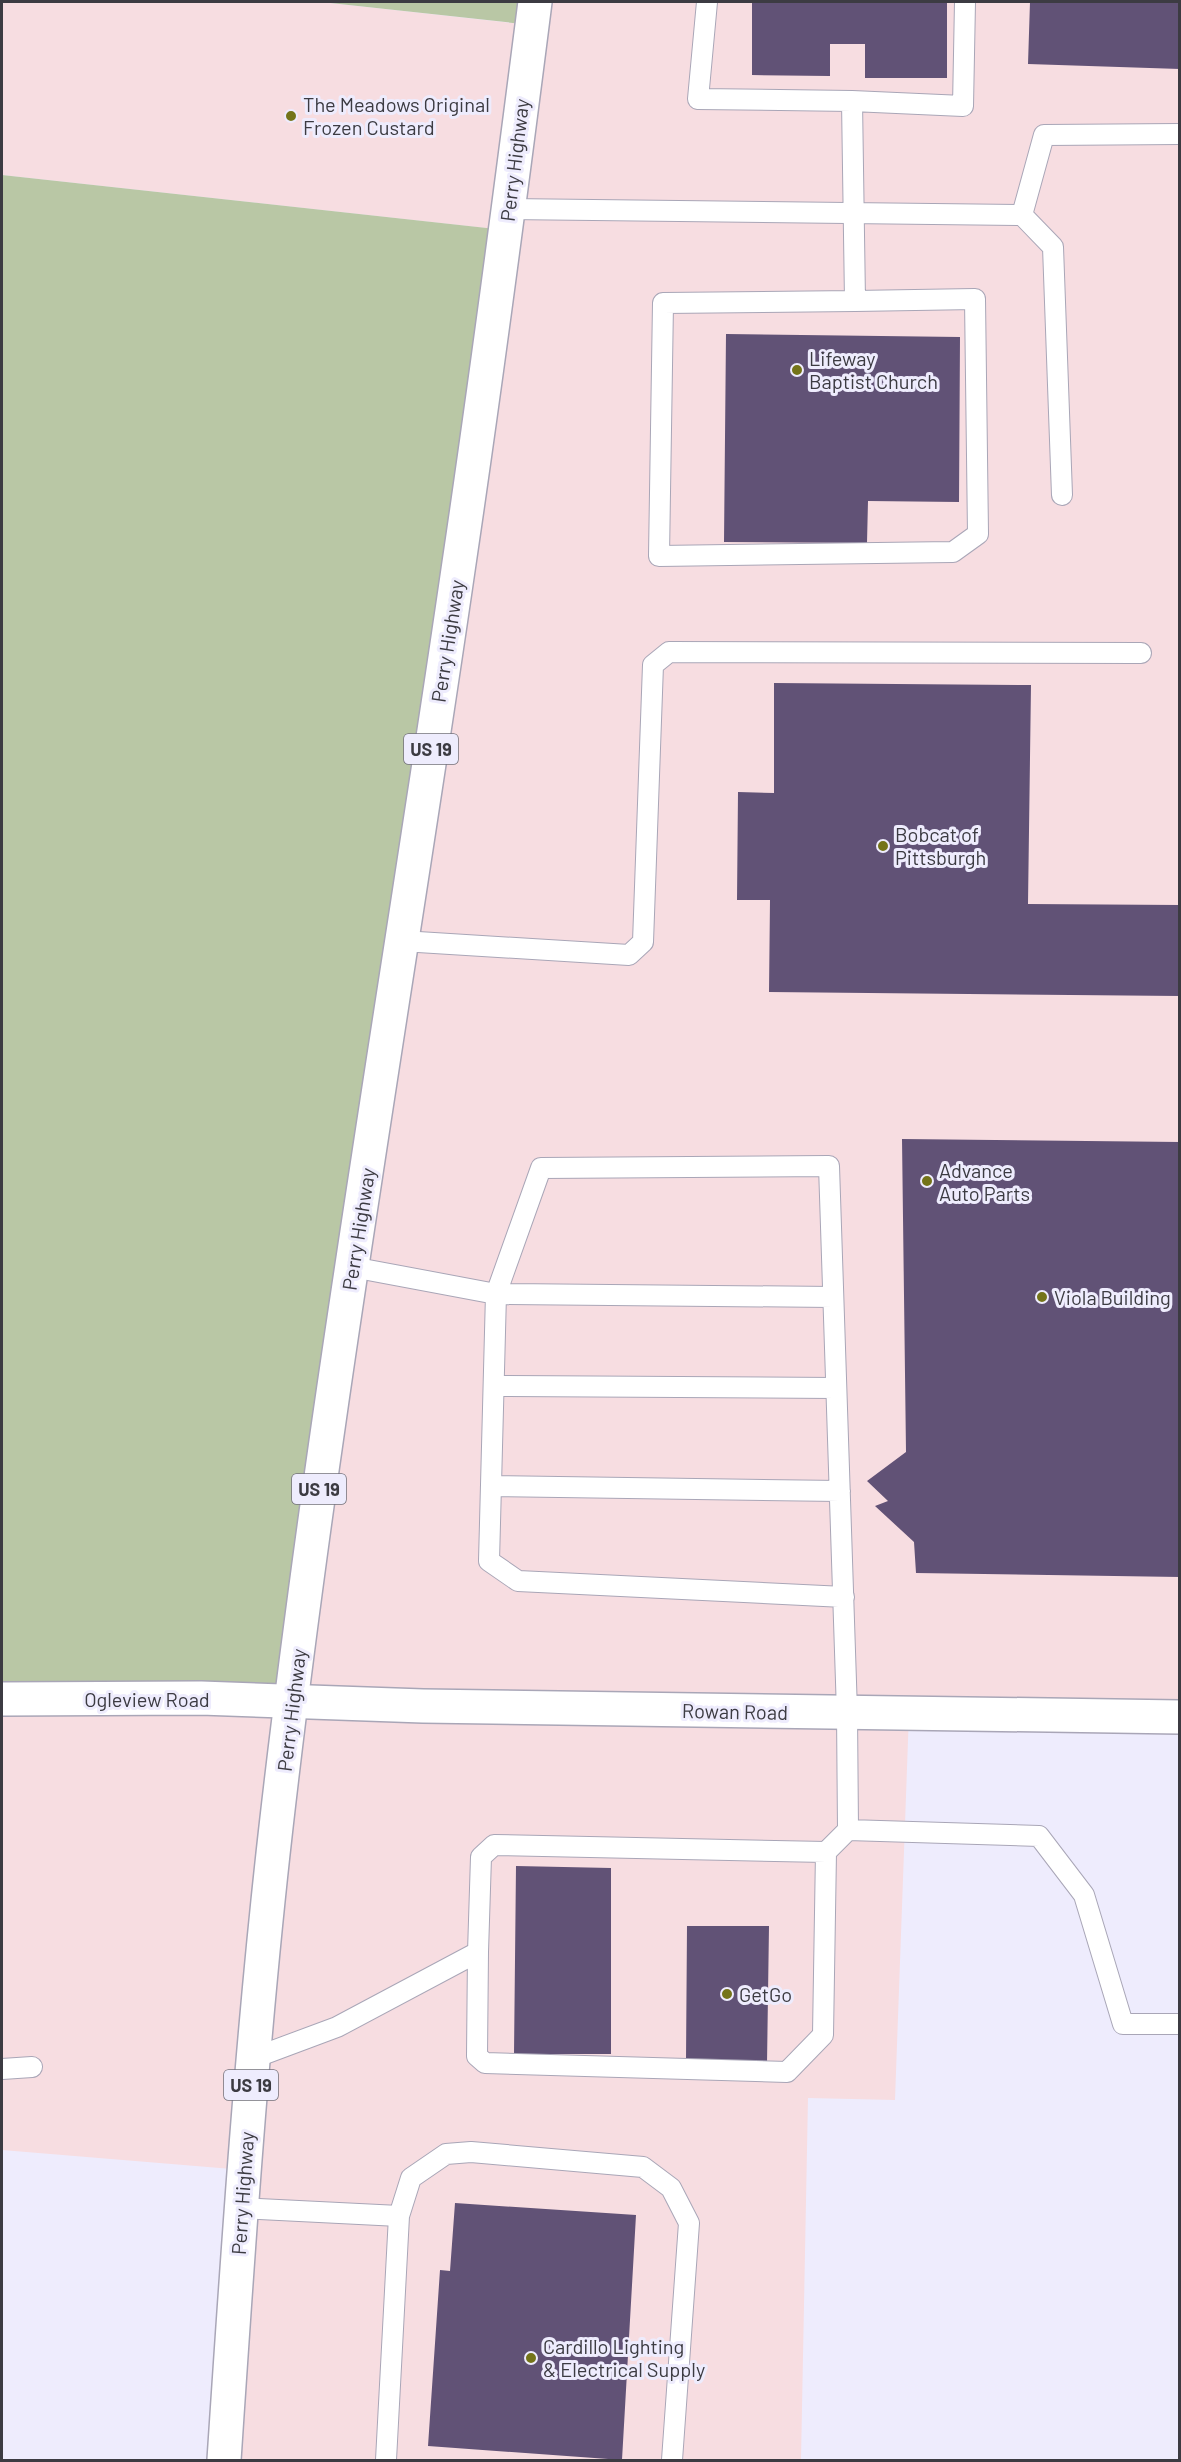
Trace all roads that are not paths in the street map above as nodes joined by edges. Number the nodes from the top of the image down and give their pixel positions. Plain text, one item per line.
1 (535, 2) edge
2 (707, 2) edge
3 (965, 2) edge
4 (852, 101) junction
5 (1179, 134) edge
6 (507, 209) junction
7 (853, 214) junction
8 (1022, 215) junction
9 (855, 301) junction
10 (1062, 495) dead end
11 (1142, 653) dead end
12 (402, 941) junction
13 (352, 1267) junction
14 (496, 1294) junction
15 (833, 1297) junction
16 (494, 1386) junction
17 (836, 1388) junction
18 (491, 1486) junction
19 (840, 1491) junction
20 (843, 1597) junction
21 (2, 1699) edge
22 (291, 1701) junction
23 (847, 1713) junction
24 (1179, 1717) edge
25 (848, 1830) junction
26 (826, 1852) junction
27 (478, 1952) junction
28 (1179, 2024) edge
29 (254, 2058) junction
30 (32, 2067) dead end
31 (2, 2069) edge
32 (241, 2208) junction
33 (399, 2216) junction
34 (224, 2460) edge
35 (386, 2460) edge
36 (672, 2460) edge

1 - 6 main road, Perry Highway / US 19
2 - 4 lane
3 - 4 lane
4 - 7 lane
5 - 8 lane
6 - 7 lane
6 - 12 main road, Perry Highway / US 19
7 - 8 lane
7 - 9 lane
8 - 10 lane
9 - 9 lane
11 - 12 lane
12 - 13 main road, Perry Highway / US 19
13 - 14 lane
13 - 22 main road, Perry Highway / US 19
14 - 15 lane
14 - 15 lane
14 - 16 lane
15 - 17 lane
16 - 17 lane
16 - 18 lane
17 - 19 lane
18 - 19 lane
18 - 20 lane
19 - 20 lane
20 - 23 lane
21 - 22 main road, Ogleview Road
22 - 23 main road, Rowan Road
22 - 29 main road, Perry Highway / US 19
23 - 24 main road, Rowan Road
23 - 25 lane
25 - 26 lane
25 - 28 lane
26 - 27 lane
26 - 27 lane
27 - 29 lane
29 - 32 main road, Perry Highway / US 19
30 - 31 lane
32 - 33 lane
32 - 34 main road, Perry Highway / US 19
33 - 35 lane
33 - 36 lane

